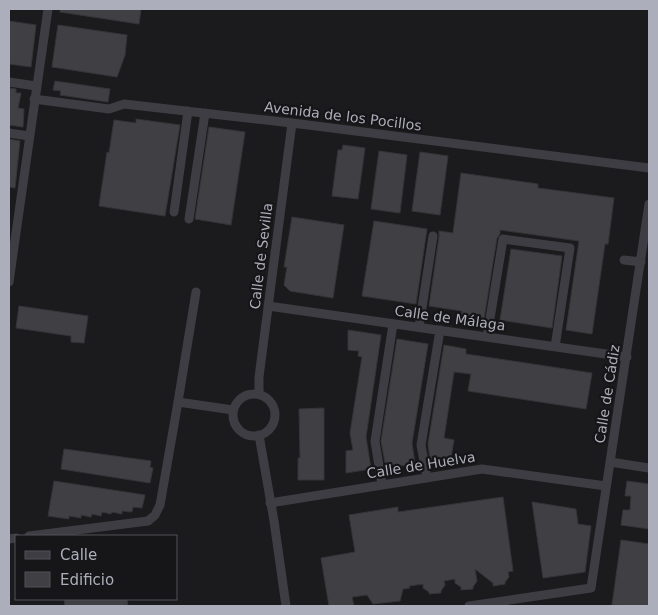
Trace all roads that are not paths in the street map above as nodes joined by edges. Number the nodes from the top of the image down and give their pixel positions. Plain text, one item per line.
1 (48, 9) edge
2 (9, 82) edge
3 (36, 86) junction
4 (34, 99) junction
5 (188, 111) junction
6 (205, 113) junction
7 (292, 123) junction
8 (9, 134) edge
9 (29, 136) junction
10 (649, 168) edge
11 (649, 204) edge
12 (174, 212) dead end
13 (189, 219) dead end
14 (433, 236) dead end
15 (11, 246) edge
16 (624, 260) dead end
17 (641, 262) junction
18 (9, 282) edge
19 (196, 292) dead end
20 (268, 306) junction
21 (393, 324) junction
22 (419, 327) junction
23 (440, 330) junction
24 (487, 337) junction
25 (555, 347) junction
26 (627, 357) junction
27 (259, 394) junction
28 (178, 402) junction
29 (234, 410) junction
30 (259, 435) junction
31 (610, 462) junction
32 (649, 468) edge
33 (427, 478) junction
34 (382, 485) junction
35 (606, 486) junction
36 (270, 503) junction
37 (37, 535) edge
38 (286, 606) edge
39 (469, 606) edge

1 - 3 street
2 - 3 street
3 - 4 street
4 - 5 street, Avenida de los Pocillos
4 - 9 street
5 - 6 street, Avenida de los Pocillos
5 - 12 street
6 - 7 street, Avenida de los Pocillos
6 - 13 street
7 - 10 street, Avenida de los Pocillos
7 - 20 street, Calle de Sevilla
8 - 9 street
9 - 15 street
11 - 17 street, Calle de Cádiz
14 - 22 street
15 - 18 street
16 - 17 street
17 - 26 street, Calle de Cádiz
19 - 28 street
20 - 21 street, Calle de Málaga
20 - 27 street, Calle de Sevilla
21 - 22 street, Calle de Málaga
21 - 34 street
22 - 23 street, Calle de Málaga
23 - 24 street, Calle de Málaga
23 - 33 street
24 - 25 street, Calle de Málaga
24 - 25 street
25 - 26 street, Calle de Málaga
26 - 31 street, Calle de Cádiz
27 - 29 street
27 - 30 street
28 - 29 street
28 - 37 street
29 - 30 street
30 - 36 street
31 - 32 street
31 - 35 street, Calle de Cádiz
33 - 34 street, Calle de Huelva
33 - 35 street, Calle de Huelva
34 - 36 street, Calle de Huelva
35 - 39 street, Calle de Cádiz
36 - 38 street

